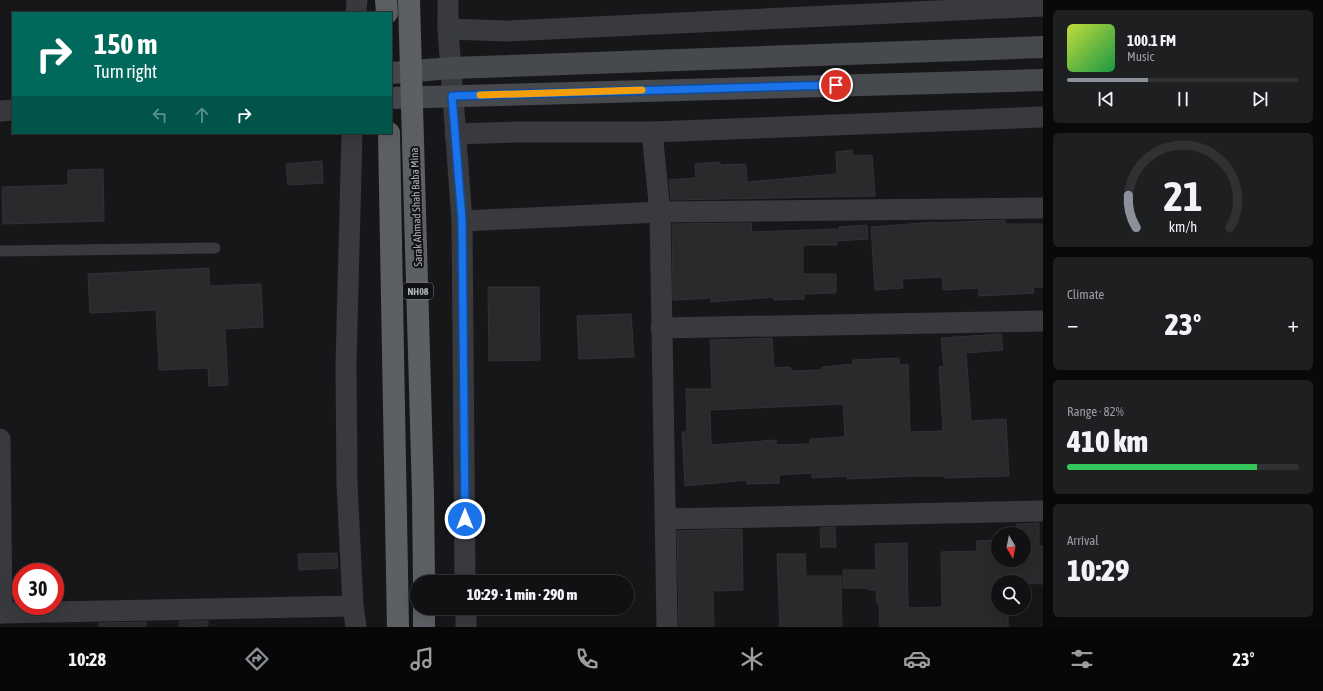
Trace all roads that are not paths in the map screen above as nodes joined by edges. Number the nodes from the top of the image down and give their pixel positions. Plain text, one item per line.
1 (356, 0) edge
2 (386, 0) edge
3 (409, 0) edge
4 (448, 0) edge
5 (1043, 6) edge
6 (356, 12) edge
7 (387, 12) edge
8 (448, 29) junction
9 (1043, 48) edge
10 (451, 68) junction
11 (401, 72) edge
12 (1043, 80) edge
13 (452, 96) junction
14 (392, 98) edge
15 (413, 98) junction
16 (12, 110) edge
17 (0, 111) edge
18 (1043, 118) edge
19 (652, 132) junction
20 (352, 134) edge
21 (389, 134) edge
22 (455, 134) junction
23 (1043, 208) edge
24 (660, 212) junction
25 (462, 221) junction
26 (215, 248) dead end
27 (0, 251) edge
28 (1043, 320) edge
29 (661, 328) junction
30 (0, 439) edge
31 (1043, 511) edge
32 (665, 519) junction
33 (424, 575) edge
34 (465, 575) edge
35 (353, 606) junction
36 (1, 613) edge
37 (424, 615) edge
38 (466, 615) edge
39 (356, 627) edge
40 (398, 627) edge
41 (424, 627) edge
42 (466, 627) edge
43 (667, 627) edge

1 - 6 street
2 - 7 highway
3 - 11 highway, Sarak Ahmad Shah Baba Mina / NH08
4 - 8 street
5 - 8 street
8 - 10 street
9 - 10 main road
10 - 11 main road
10 - 13 street
11 - 15 highway, Sarak Ahmad Shah Baba Mina / NH08
12 - 13 main road
13 - 15 main road
13 - 22 street
14 - 15 main road
15 - 33 highway, Sarak Ahmad Shah Baba Mina / NH08
16 - 17 street
18 - 19 street
19 - 22 street
19 - 24 street
20 - 35 street
21 - 40 highway, NH08
22 - 25 street
23 - 24 street
24 - 25 street
24 - 29 street
25 - 34 street
26 - 27 lane
28 - 29 street
29 - 32 street
30 - 36 street
31 - 32 street
32 - 43 street
35 - 36 street
35 - 39 street
37 - 41 highway
38 - 42 street

